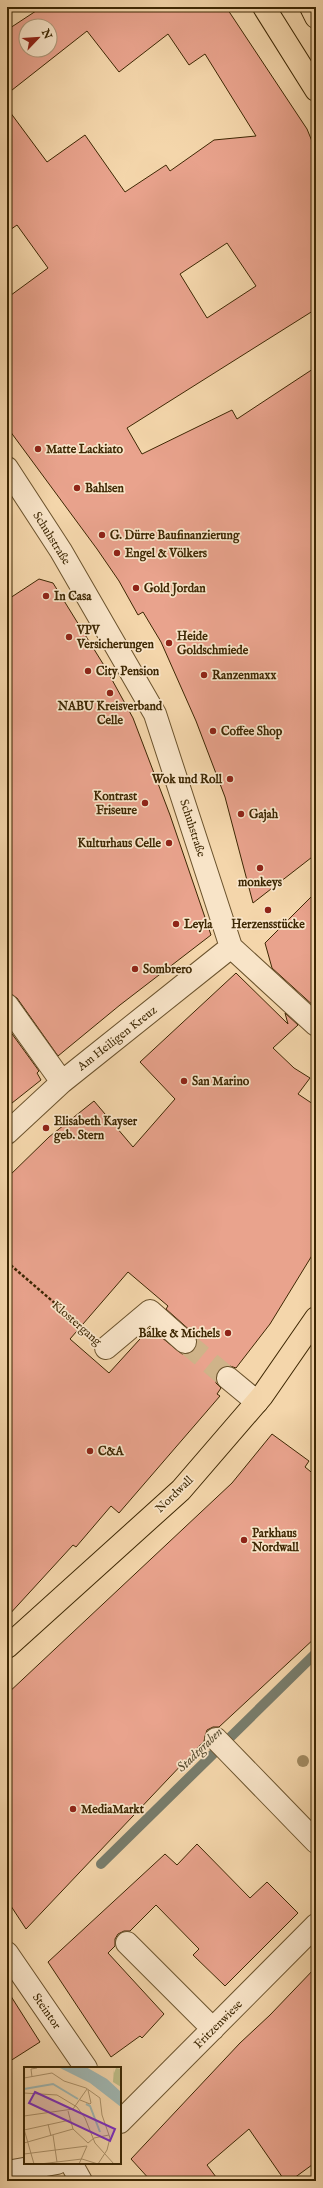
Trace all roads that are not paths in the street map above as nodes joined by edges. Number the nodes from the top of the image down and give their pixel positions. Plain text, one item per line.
1 (264, 7) edge
2 (311, 7) edge
3 (316, 17) edge
4 (316, 90) edge
5 (7, 468) edge
6 (231, 947) junction
7 (7, 1005) edge
8 (316, 1025) edge
9 (62, 1082) junction
10 (7, 1133) edge
11 (316, 1318) edge
12 (185, 1342) tunnel mouth
13 (106, 1348) road end
14 (228, 1378) tunnel mouth
15 (257, 1402) junction
16 (7, 1647) edge
17 (216, 1739) dead end
18 (316, 1842) edge
19 (316, 1925) edge
20 (127, 1943) dead end
21 (7, 1954) edge
22 (213, 2029) junction
23 (85, 2067) edge
24 (121, 2120) edge
25 (51, 2164) edge
26 (72, 2164) edge
27 (7, 2172) edge
28 (82, 2181) edge

1 - 4 main road
2 - 3 main road
5 - 6 street, Schuhstraße
6 - 8 street, Schuhstraße
6 - 9 street, Am Heiligen Kreuz
7 - 9 street
9 - 10 street, Am Heiligen Kreuz
11 - 15 main road, Nordwall
12 - 13 street, Klostergang
14 - 15 street
15 - 16 main road, Nordwall
17 - 18 street
19 - 22 street, Fritzenwiese
20 - 22 street
21 - 23 street, Steintor
22 - 24 street, Fritzenwiese
25 - 27 street
26 - 28 street

